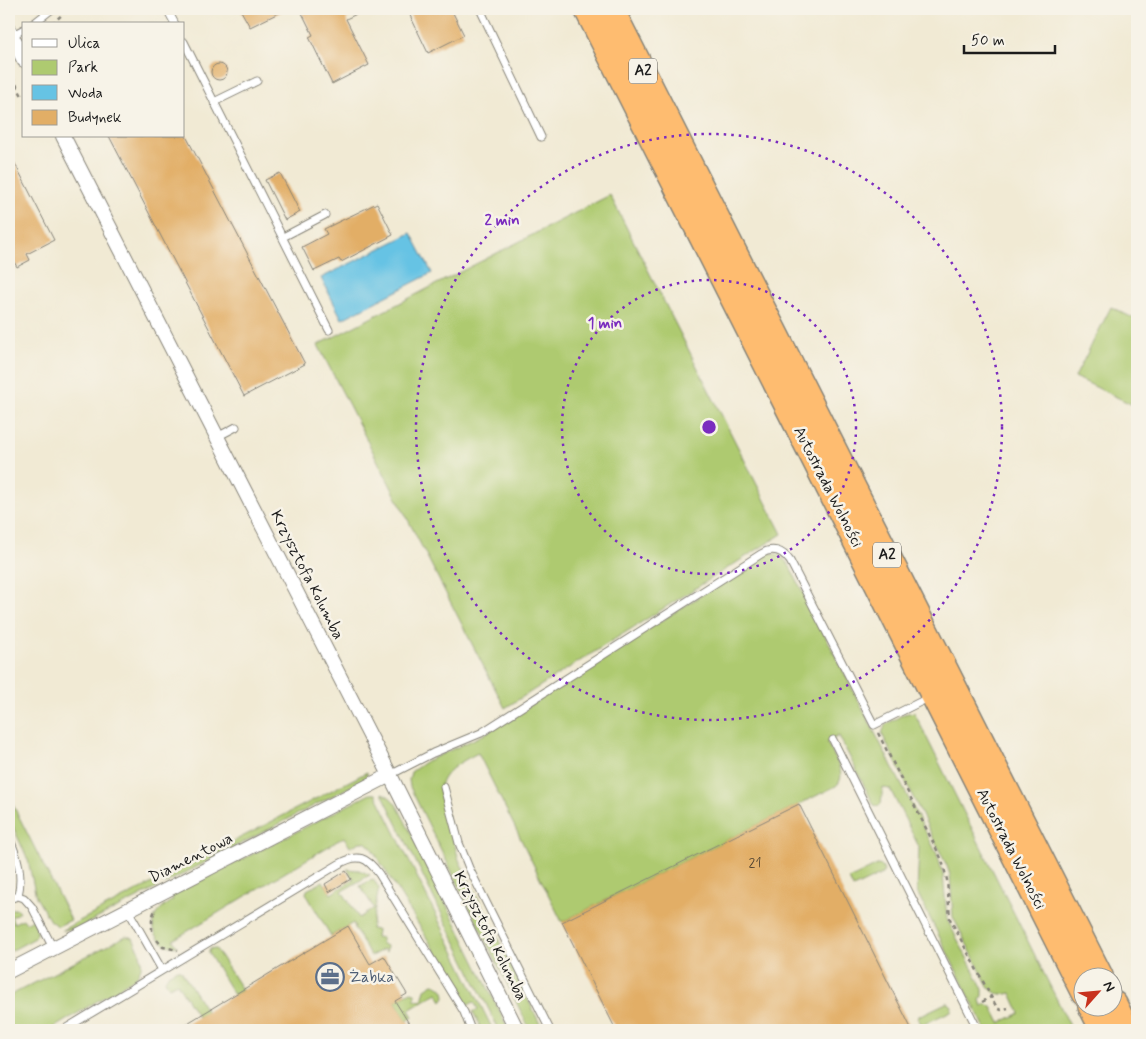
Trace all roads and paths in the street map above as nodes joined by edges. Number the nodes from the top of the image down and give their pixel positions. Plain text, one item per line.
1 (52, 9) edge
2 (68, 9) edge
3 (167, 9) edge
4 (480, 9) edge
5 (587, 9) edge
6 (611, 9) edge
7 (36, 22) edge
8 (54, 22) edge
9 (174, 22) edge
10 (15, 32) edge
11 (185, 44) edge
12 (22, 54) edge
13 (9, 70) edge
14 (257, 81) dead end
15 (22, 96) edge
16 (214, 102) junction
17 (541, 137) dead end
18 (66, 138) edge
19 (325, 215) dead end
20 (283, 237) junction
21 (330, 330) dead end
22 (236, 427) dead end
23 (217, 437) junction
24 (934, 695) junction
25 (874, 725) junction
26 (833, 740) dead end
27 (390, 775) junction
28 (444, 787) dead end
29 (9, 838) edge
30 (18, 896) junction
31 (9, 899) edge
32 (157, 908) dead end
33 (128, 910) junction
34 (53, 948) junction
35 (177, 949) dead end
36 (1095, 966) edge
37 (162, 970) junction
38 (9, 971) edge
39 (1074, 972) edge
40 (991, 997) junction
41 (982, 1002) dead end
42 (1008, 1008) dead end
43 (1095, 1016) edge
44 (1120, 1016) edge
45 (63, 1030) edge
46 (471, 1030) edge
47 (518, 1030) edge
48 (550, 1030) edge
49 (978, 1030) edge
50 (1102, 1030) edge
51 (1127, 1030) edge

1 - 7 lane
2 - 8 path
3 - 9 lane
4 - 17 lane
5 - 24 highway, Autostrada Wolności / A2
6 - 36 highway, Autostrada Wolności / A2
10 - 12 street
11 - 16 lane
13 - 15 path
14 - 16 lane
16 - 20 lane
18 - 23 street, Krzysztofa Kolumba
19 - 20 lane
20 - 21 lane
22 - 23 lane
23 - 27 street, Krzysztofa Kolumba
24 - 25 lane
24 - 39 highway, Autostrada Wolności / A2
25 - 27 lane
25 - 40 path
26 - 49 lane
27 - 33 street, Diamentowa
27 - 47 street, Krzysztofa Kolumba
28 - 48 lane
29 - 30 lane
30 - 31 lane
30 - 34 lane
32 - 35 path
33 - 34 street, Diamentowa
33 - 37 lane
34 - 38 street, Diamentowa
37 - 45 lane
37 - 46 lane
40 - 41 path
40 - 42 path
43 - 50 highway
44 - 51 highway

